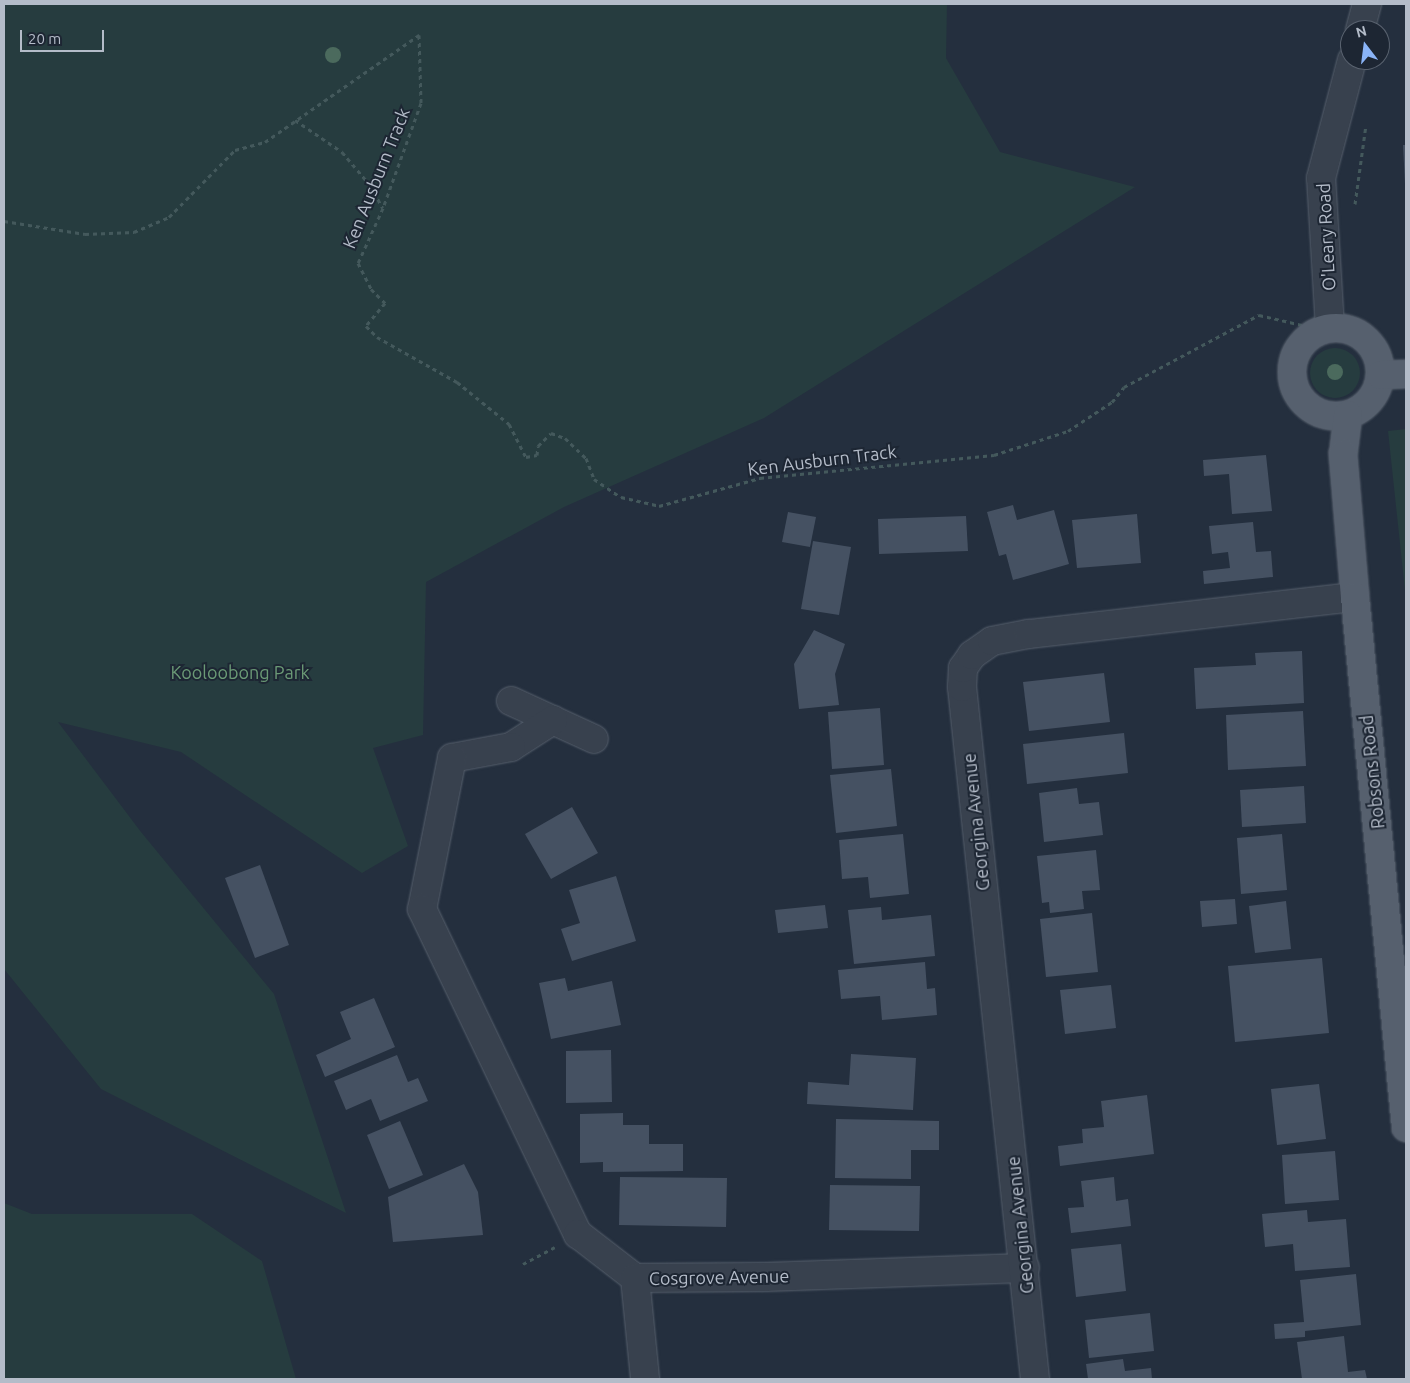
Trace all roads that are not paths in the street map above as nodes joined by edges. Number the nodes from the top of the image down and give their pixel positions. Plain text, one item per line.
1 (1367, 4) edge
2 (1363, 20) edge
3 (1349, 70) edge
4 (1330, 328) junction
5 (1393, 374) edge
6 (1348, 414) junction
7 (1355, 597) junction
8 (511, 701) dead end
9 (553, 720) junction
10 (594, 739) dead end
11 (1406, 1128) edge
12 (1025, 1268) junction
13 (635, 1278) junction
14 (645, 1379) edge
15 (1035, 1379) edge

1 - 2 street
3 - 4 street, O'Leary Road
4 - 5 main road
4 - 6 main road
5 - 6 main road
6 - 7 main road, Robsons Road
7 - 11 main road, Robsons Road
7 - 12 street, Georgina Avenue
8 - 9 street
9 - 10 street
9 - 13 street, Cosgrove Avenue
12 - 13 street, Cosgrove Avenue
12 - 15 street, Georgina Avenue
13 - 14 street

